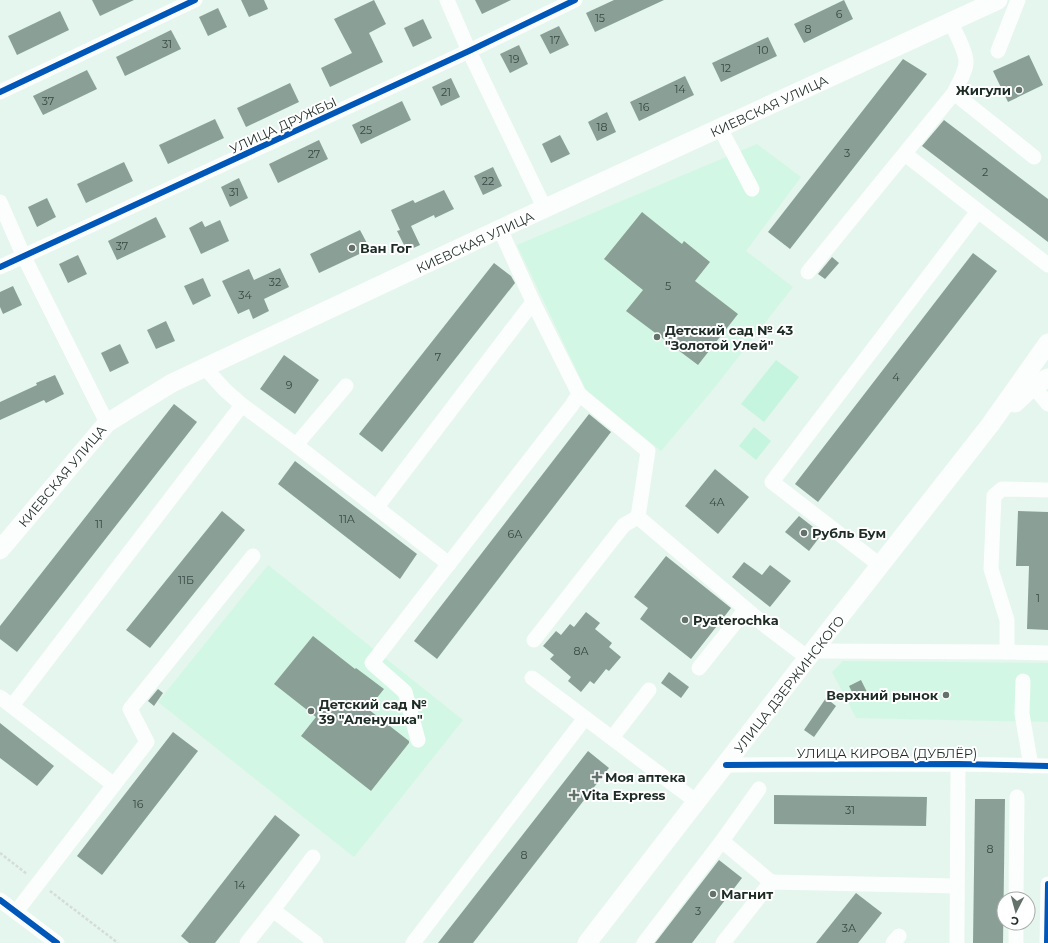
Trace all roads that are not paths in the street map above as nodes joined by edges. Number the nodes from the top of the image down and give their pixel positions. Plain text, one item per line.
1 (195, 0) edge
2 (447, 0) edge
3 (574, 0) edge
4 (998, 0) edge
5 (1018, 0) edge
6 (950, 22) junction
7 (469, 51) junction
8 (998, 51) dead end
9 (0, 92) edge
10 (954, 93) junction
11 (720, 128) junction
12 (905, 154) junction
13 (1034, 157) dead end
14 (752, 189) dead end
15 (0, 202) edge
16 (545, 209) junction
17 (978, 211) junction
18 (500, 229) junction
19 (24, 258) junction
20 (1048, 265) edge
21 (0, 268) edge
22 (808, 272) dead end
23 (533, 302) junction
24 (1048, 343) edge
25 (206, 368) junction
26 (1040, 382) edge
27 (346, 386) dead end
28 (579, 394) junction
29 (1048, 404) edge
30 (242, 405) junction
31 (107, 423) junction
32 (990, 425) junction
33 (296, 445) junction
34 (1048, 490) edge
35 (377, 507) junction
36 (638, 517) junction
37 (0, 550) edge
38 (253, 556) dead end
39 (449, 564) junction
40 (881, 566) junction
41 (746, 609) junction
42 (534, 640) dead end
43 (1007, 652) junction
44 (1048, 653) edge
45 (811, 654) junction
46 (699, 668) dead end
47 (532, 678) dead end
48 (1023, 681) dead end
49 (649, 690) dead end
50 (6, 701) edge
51 (585, 718) junction
52 (612, 738) junction
53 (418, 740) dead end
54 (958, 764) junction
55 (726, 765) junction
56 (1031, 766) junction
57 (1048, 766) edge
58 (114, 785) junction
59 (759, 789) dead end
60 (1017, 797) dead end
61 (697, 802) junction
62 (722, 841) junction
63 (313, 857) dead end
64 (770, 882) junction
65 (1048, 884) edge
66 (956, 886) junction
67 (1016, 891) edge
68 (0, 900) edge
69 (273, 910) junction
70 (16, 912) junction
71 (1016, 931) edge
72 (57, 943) edge
73 (247, 943) edge
74 (316, 943) edge
75 (413, 943) edge
76 (588, 943) edge
77 (644, 943) edge
78 (723, 943) edge
79 (957, 943) edge
80 (1016, 943) edge
81 (1047, 943) edge

1 - 9 street
2 - 7 street
3 - 7 street, УЛИЦА ДРУЖБЫ
4 - 6 main road, КИЕВСКАЯ УЛИЦА
5 - 8 street
6 - 10 street
6 - 11 main road, КИЕВСКАЯ УЛИЦА
7 - 16 street
7 - 19 street, УЛИЦА ДРУЖБЫ
10 - 12 street
10 - 13 street
11 - 14 street
11 - 16 main road, КИЕВСКАЯ УЛИЦА
12 - 17 street
12 - 22 street
15 - 19 street
16 - 18 main road, КИЕВСКАЯ УЛИЦА
17 - 20 street
17 - 40 street
18 - 23 street
18 - 25 main road, КИЕВСКАЯ УЛИЦА
19 - 21 street, УЛИЦА ДРУЖБЫ
19 - 31 street
23 - 28 street
23 - 35 street
24 - 32 main road
25 - 30 street
25 - 31 main road, КИЕВСКАЯ УЛИЦА
26 - 29 street
26 - 32 main road
27 - 33 street
28 - 36 street
28 - 39 street
30 - 33 street
30 - 50 street
31 - 37 main road, КИЕВСКАЯ УЛИЦА
32 - 40 main road, УЛИЦА ДЗЕРЖИНСКОГО
33 - 35 street
34 - 43 street
35 - 39 street
36 - 41 street
36 - 42 street
38 - 58 street
39 - 53 street
40 - 45 main road, УЛИЦА ДЗЕРЖИНСКОГО
41 - 45 street
41 - 46 street
43 - 44 street
43 - 45 street
45 - 55 main road, УЛИЦА ДЗЕРЖИНСКОГО
47 - 51 street
48 - 56 street
49 - 52 street
50 - 58 street
51 - 52 street
51 - 75 street
52 - 61 street
54 - 55 street, УЛИЦА КИРОВА (ДУБЛЁР)
54 - 56 street, УЛИЦА КИРОВА (ДУБЛЁР)
54 - 66 street
55 - 61 main road, УЛИЦА ДЗЕРЖИНСКОГО
56 - 57 street, УЛИЦА КИРОВА (ДУБЛЁР)
58 - 70 street
59 - 62 street
60 - 67 street
61 - 76 main road, УЛИЦА ДЗЕРЖИНСКОГО
62 - 64 street
62 - 77 street
63 - 69 street
64 - 66 street
64 - 78 street
65 - 81 street
66 - 79 street
68 - 70 street
69 - 73 street
69 - 74 street
70 - 72 street
71 - 80 street

